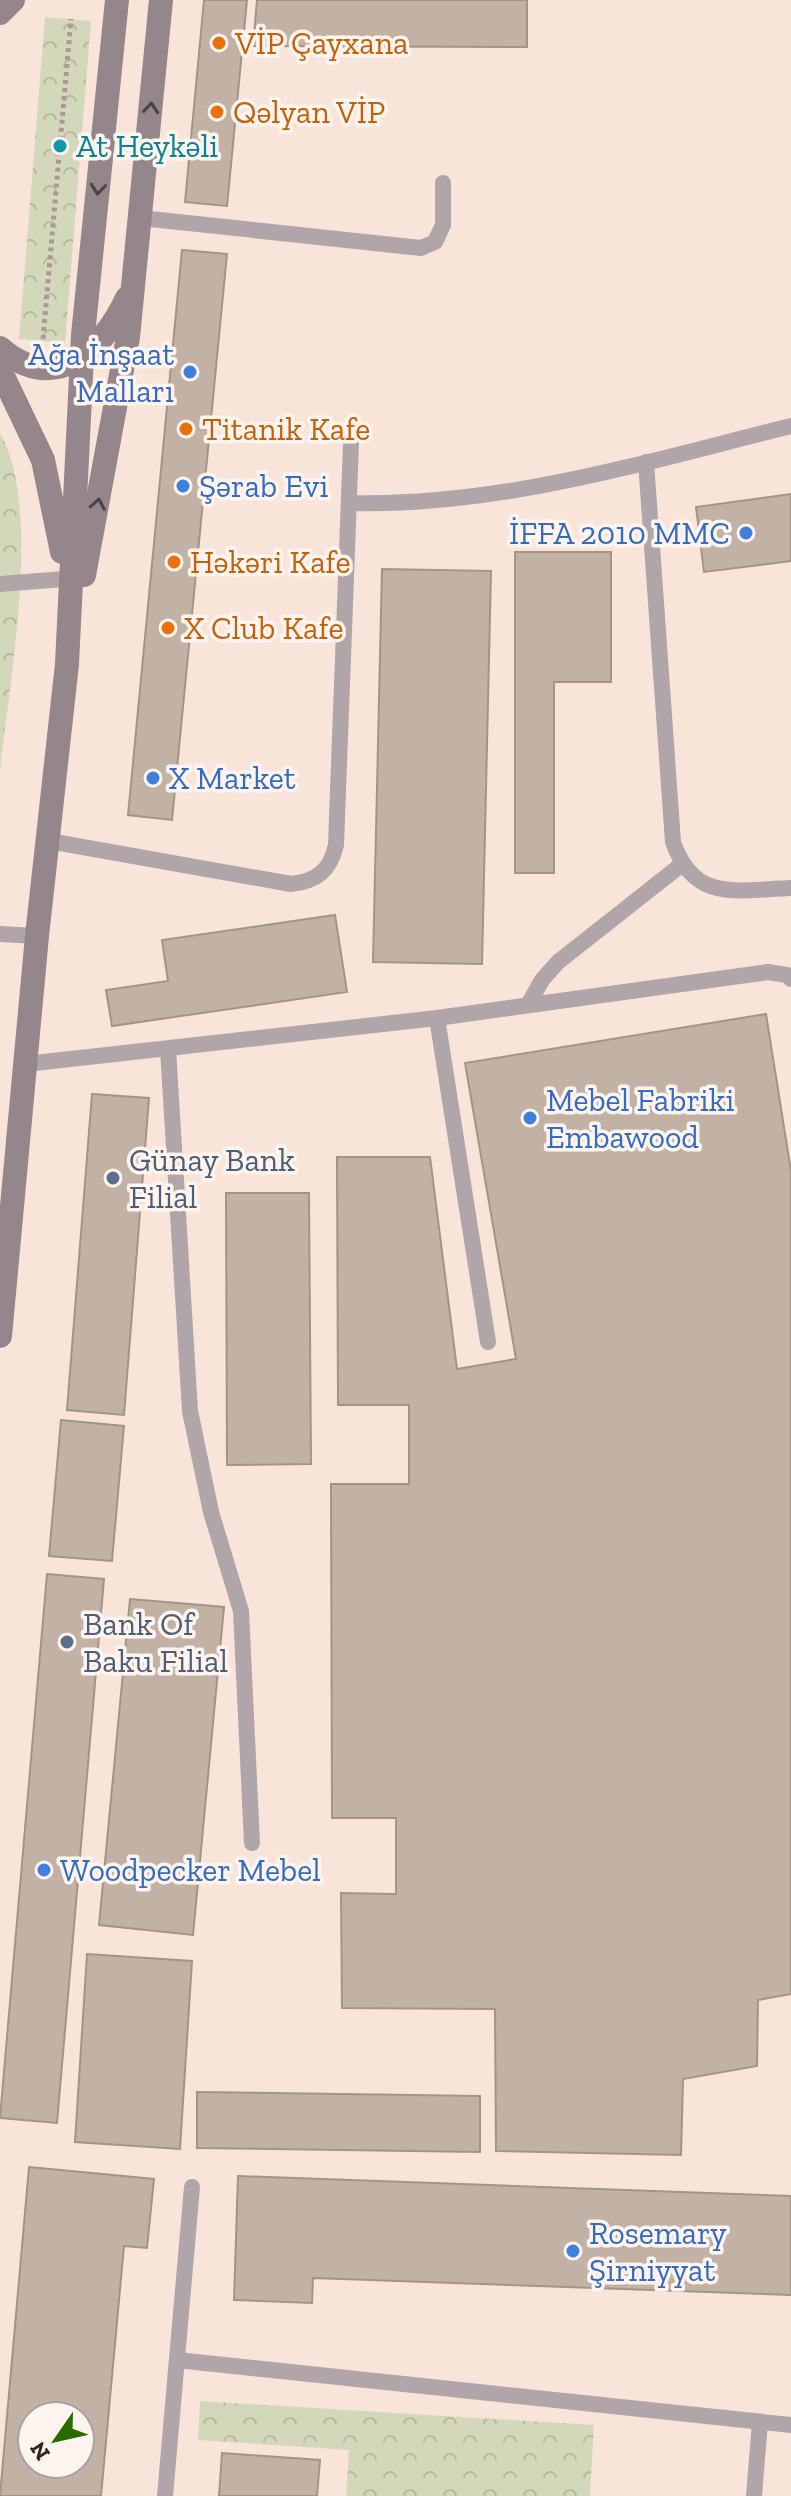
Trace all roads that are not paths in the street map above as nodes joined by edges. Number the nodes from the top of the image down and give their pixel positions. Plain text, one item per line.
1 (13, 0) edge
2 (117, 0) edge
3 (161, 0) edge
4 (0, 13) edge
5 (443, 183) dead end
6 (141, 218) junction
7 (135, 282) junction
8 (0, 348) edge
9 (83, 357) junction
10 (0, 370) edge
11 (791, 426) edge
12 (351, 443) dead end
13 (646, 462) junction
14 (349, 503) junction
15 (64, 579) junction
16 (0, 584) edge
17 (67, 664) junction
18 (49, 841) junction
19 (681, 865) junction
20 (791, 888) edge
21 (0, 934) edge
22 (37, 936) junction
23 (791, 979) edge
24 (528, 1005) junction
25 (437, 1018) junction
26 (168, 1049) junction
27 (26, 1064) junction
28 (0, 1336) edge
29 (488, 1342) dead end
30 (252, 1843) dead end
31 (192, 2187) dead end
32 (177, 2360) junction
33 (760, 2422) junction
34 (791, 2425) edge
35 (165, 2496) edge
36 (754, 2496) edge

1 - 4 main road
2 -> 9 main road
6 -> 3 main road
5 - 6 lane
6 - 7 main road
7 - 9 main road
17 -> 7 main road
8 - 9 main road
9 - 17 main road
10 - 15 main road
11 - 13 lane
12 - 14 lane
13 - 14 lane
13 - 19 lane
14 - 18 lane
15 - 16 lane
15 - 17 main road
17 - 18 main road
18 - 22 main road
19 - 20 lane
19 - 24 lane
21 - 22 lane
22 - 27 main road
23 - 24 lane
24 - 25 lane
25 - 26 lane
25 - 29 lane
26 - 27 lane
26 - 30 lane
27 - 28 main road
31 - 32 lane
32 - 33 lane
32 - 35 lane
33 - 34 lane
33 - 36 lane

